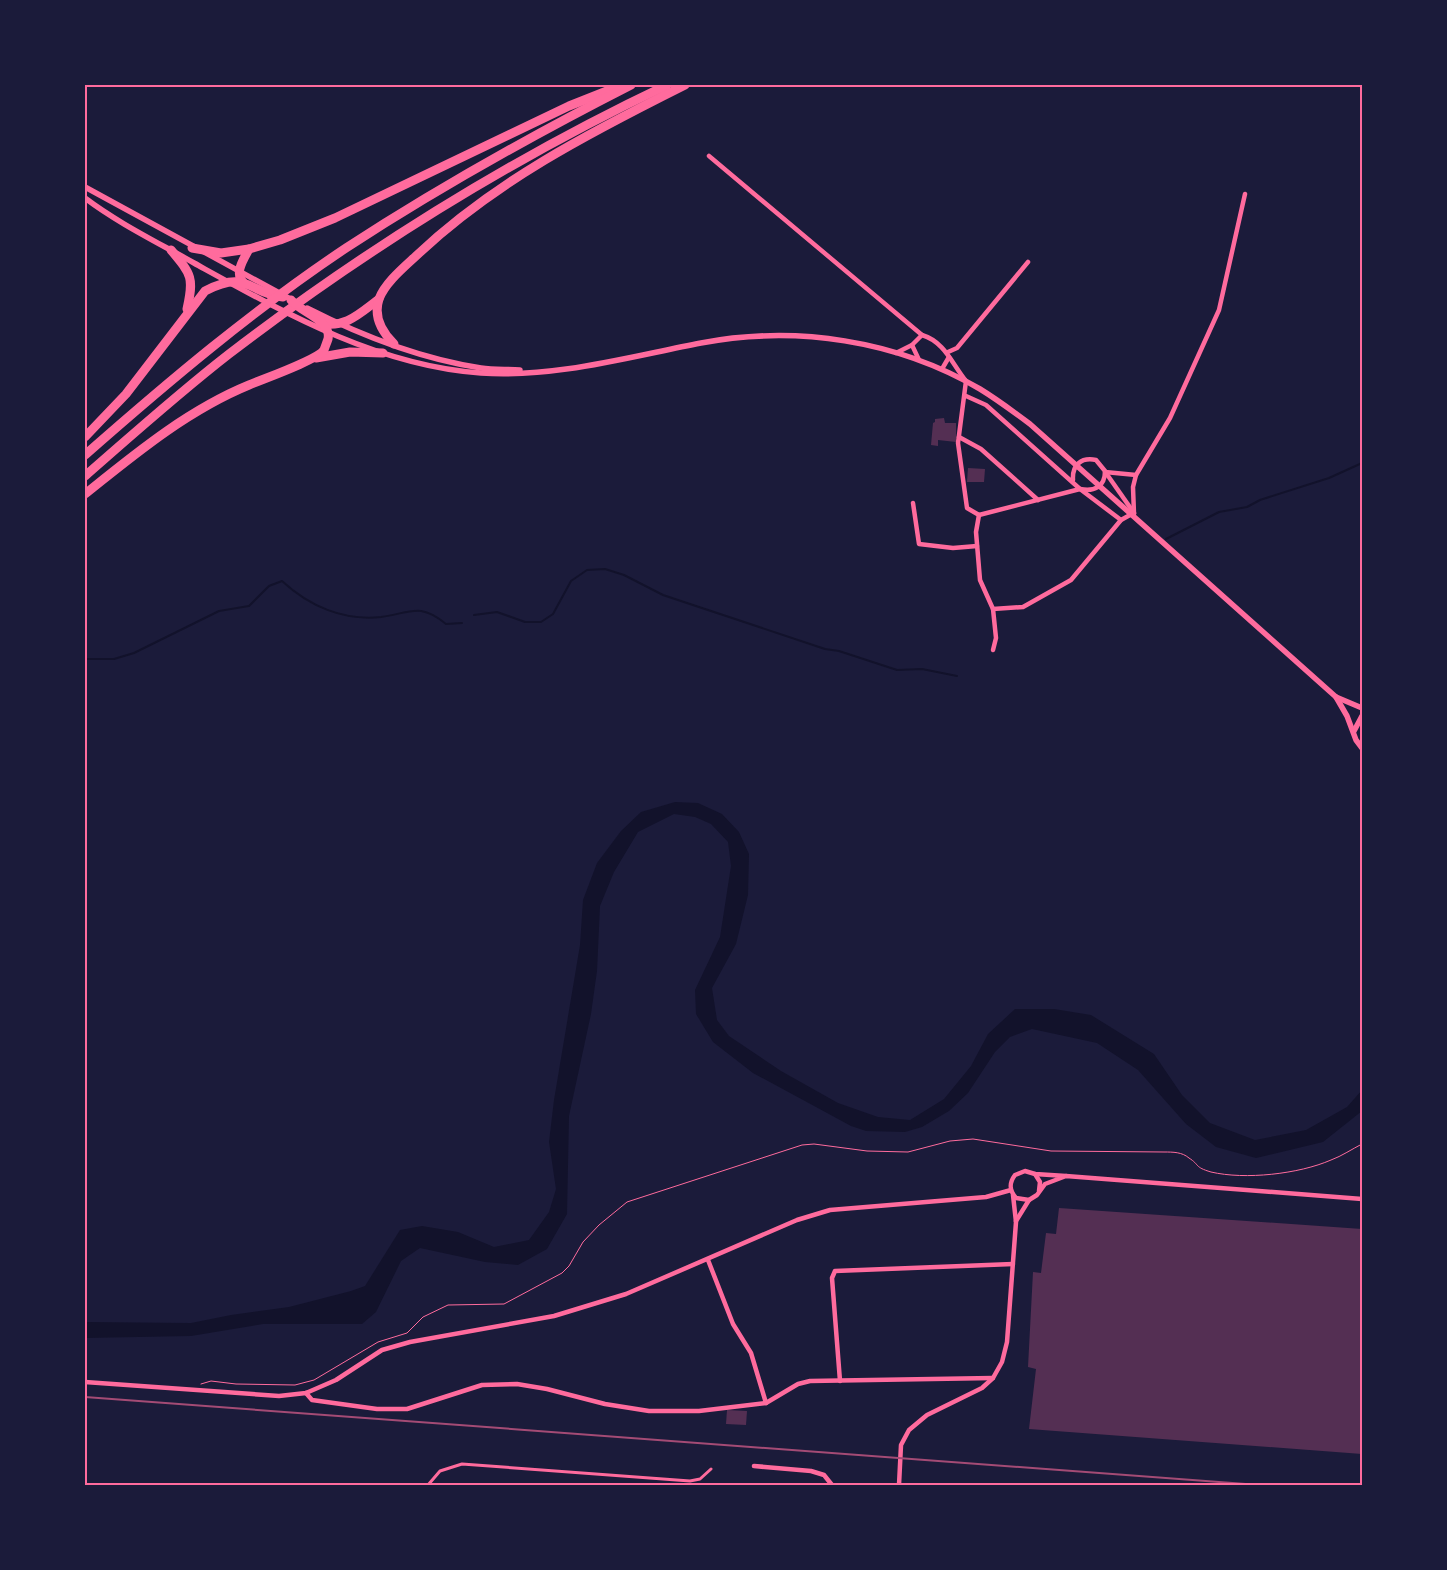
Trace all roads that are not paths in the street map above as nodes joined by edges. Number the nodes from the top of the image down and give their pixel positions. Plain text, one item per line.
1 (622, 85) edge
2 (631, 85) edge
3 (667, 85) edge
4 (685, 85) edge
5 (709, 156) dead end
6 (85, 188) edge
7 (1245, 194) dead end
8 (85, 198) edge
9 (192, 248) junction
10 (249, 249) junction
11 (171, 250) junction
12 (1028, 262) dead end
13 (240, 277) junction
14 (229, 282) junction
15 (253, 287) junction
16 (379, 299) junction
17 (186, 315) junction
18 (317, 322) junction
19 (341, 324) junction
20 (922, 335) junction
21 (394, 344) junction
22 (912, 344) junction
23 (896, 353) junction
24 (383, 354) junction
25 (949, 354) junction
26 (311, 359) junction
27 (919, 360) junction
28 (942, 369) junction
29 (542, 372) junction
30 (966, 381) junction
31 (966, 396) junction
32 (85, 437) edge
33 (959, 437) junction
34 (85, 455) edge
35 (1076, 465) junction
36 (1105, 471) junction
37 (1136, 475) junction
38 (85, 476) edge
39 (1074, 480) junction
40 (1099, 487) junction
41 (1080, 489) junction
42 (85, 494) edge
43 (1038, 500) junction
44 (913, 503) dead end
45 (979, 514) junction
46 (1132, 515) junction
47 (1121, 520) junction
48 (977, 546) junction
49 (993, 609) junction
50 (993, 650) dead end
51 (1336, 697) junction
52 (1362, 708) edge
53 (1362, 716) edge
54 (1354, 731) junction
55 (1362, 748) edge
56 (1035, 1174) junction
57 (1066, 1176) junction
58 (1039, 1191) junction
59 (1012, 1192) junction
60 (1362, 1199) edge
61 (1029, 1200) junction
62 (1016, 1222) junction
63 (708, 1260) junction
64 (1013, 1264) junction
65 (993, 1378) junction
66 (840, 1380) junction
67 (85, 1382) edge
68 (306, 1393) junction
69 (766, 1403) junction
70 (754, 1466) dead end
71 (711, 1469) dead end
72 (428, 1485) edge
73 (832, 1485) edge
74 (899, 1485) edge

1 - 10 highway
2 - 34 highway
3 - 38 highway
4 - 16 highway
5 - 20 street
6 - 9 street
7 - 37 street
8 - 11 street
9 - 10 highway
9 - 13 street
10 - 13 highway
11 - 14 street
11 - 17 highway
12 - 25 street
13 - 14 highway
13 - 15 highway
14 - 15 street
14 - 17 highway
15 - 18 highway
15 - 18 highway
16 - 19 highway
16 - 21 highway
17 - 32 highway
18 - 19 highway
18 - 24 street
18 - 26 highway
19 - 21 street
20 - 22 street
20 - 25 street
21 - 29 street
22 - 23 street
22 - 27 street
23 - 27 street
23 - 29 street
24 - 26 highway
24 - 29 street
25 - 28 street
25 - 30 street
26 - 42 highway
27 - 28 street
28 - 30 street
30 - 31 street
30 - 35 street
31 - 33 street
31 - 39 street
33 - 43 street
33 - 45 street
35 - 36 street
35 - 39 street
35 - 40 street
36 - 37 street
36 - 40 street
36 - 46 street
37 - 46 street
39 - 41 street
40 - 41 street
40 - 46 street
41 - 43 street
41 - 47 street
43 - 45 street
44 - 48 street
45 - 48 street
46 - 47 street
46 - 51 street
47 - 49 street
48 - 49 street
49 - 50 street
51 - 52 street
51 - 54 street
53 - 54 street
54 - 55 street
56 - 57 street
56 - 58 street
56 - 59 street
57 - 58 street
57 - 60 street
58 - 61 street
59 - 61 street
59 - 62 street
59 - 63 street
61 - 62 street
62 - 64 street
63 - 68 street
63 - 69 street
64 - 65 street
64 - 66 street
65 - 66 street
65 - 74 street
66 - 69 street
67 - 68 street
68 - 69 street
70 - 73 street
71 - 72 street

